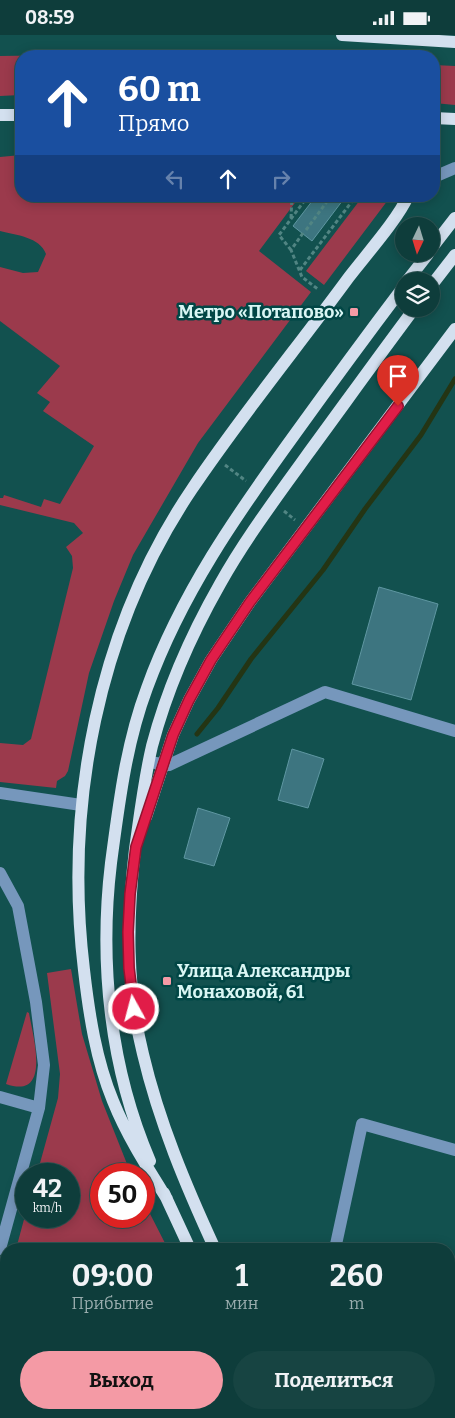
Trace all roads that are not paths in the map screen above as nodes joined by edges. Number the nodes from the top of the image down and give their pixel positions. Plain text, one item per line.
1 (342, 35) edge
2 (455, 42) edge
3 (0, 115) edge
4 (15, 115) edge
5 (440, 118) edge
6 (455, 119) edge
7 (455, 168) edge
8 (440, 174) edge
9 (405, 202) edge
10 (455, 218) edge
11 (440, 237) edge
12 (455, 255) edge
13 (440, 274) edge
14 (395, 298) edge
15 (408, 317) edge
16 (455, 329) edge
17 (455, 731) edge
18 (149, 762) junction
19 (162, 765) junction
20 (0, 793) edge
21 (82, 805) junction
22 (136, 847) junction
23 (0, 873) edge
24 (0, 1097) edge
25 (39, 1108) junction
26 (455, 1150) edge
27 (167, 1199) junction
28 (2, 1243) edge
29 (187, 1243) edge
30 (211, 1243) edge
31 (336, 1243) edge

1 - 2 main road
3 - 4 main road
5 - 6 main road
7 - 8 street
9 - 21 main road
10 - 11 main road
12 - 13 main road
14 - 27 main road
15 - 18 main road
16 - 19 main road
17 - 19 street
18 - 19 street
18 - 22 main road
19 - 22 main road
20 - 21 street
21 - 27 main road
22 - 30 main road
23 - 25 street
24 - 25 street
25 - 28 street
26 - 31 street
27 - 29 main road

